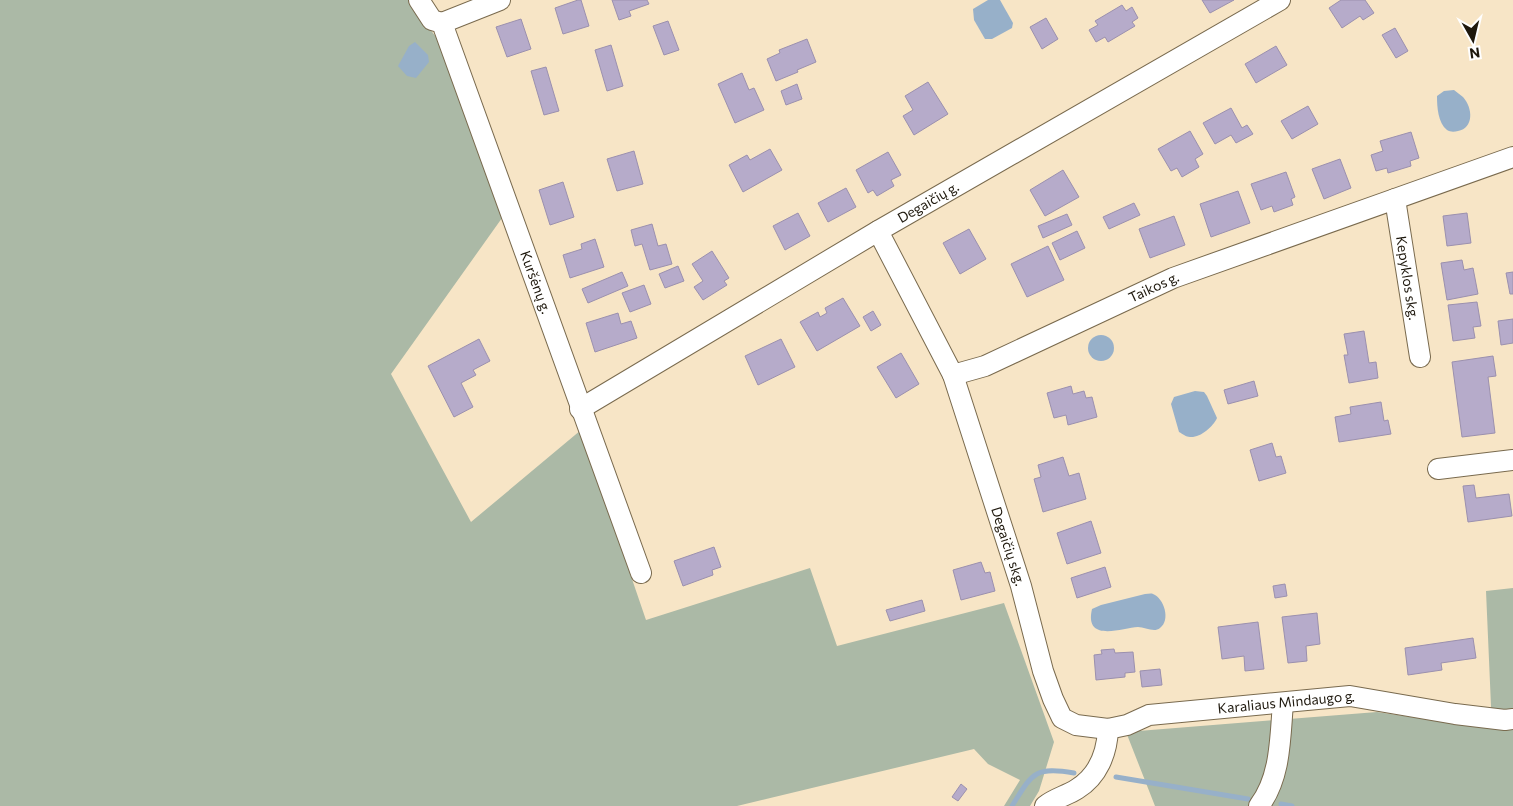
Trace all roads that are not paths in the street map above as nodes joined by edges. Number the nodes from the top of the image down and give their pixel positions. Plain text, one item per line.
1 (419, 0) edge
2 (500, 0) edge
3 (1280, 0) edge
4 (442, 23) junction
5 (1513, 156) edge
6 (1395, 199) junction
7 (878, 231) junction
8 (1420, 357) dead end
9 (953, 375) junction
10 (580, 409) junction
11 (1513, 460) edge
12 (1438, 469) dead end
13 (640, 573) dead end
14 (1283, 703) junction
15 (1062, 718) joint
16 (1513, 719) edge
17 (1108, 729) junction
18 (1045, 806) edge
19 (1259, 806) edge

1 - 4 street
2 - 4 street
3 - 7 street, Degaičių g.
4 - 10 street, Kuršėnų g.
5 - 6 street, Taikos g.
6 - 8 street, Kepyklos skg.
6 - 9 street, Taikos g.
7 - 9 street
7 - 10 street, Degaičių g.
9 - 15 street, Degaičių skg.
10 - 13 street, Kuršėnų g.
11 - 12 street
14 - 16 street, Karaliaus Mindaugo g.
14 - 17 street, Karaliaus Mindaugo g.
14 - 19 street
15 - 17 street, Karaliaus Mindaugo g.
17 - 18 street

